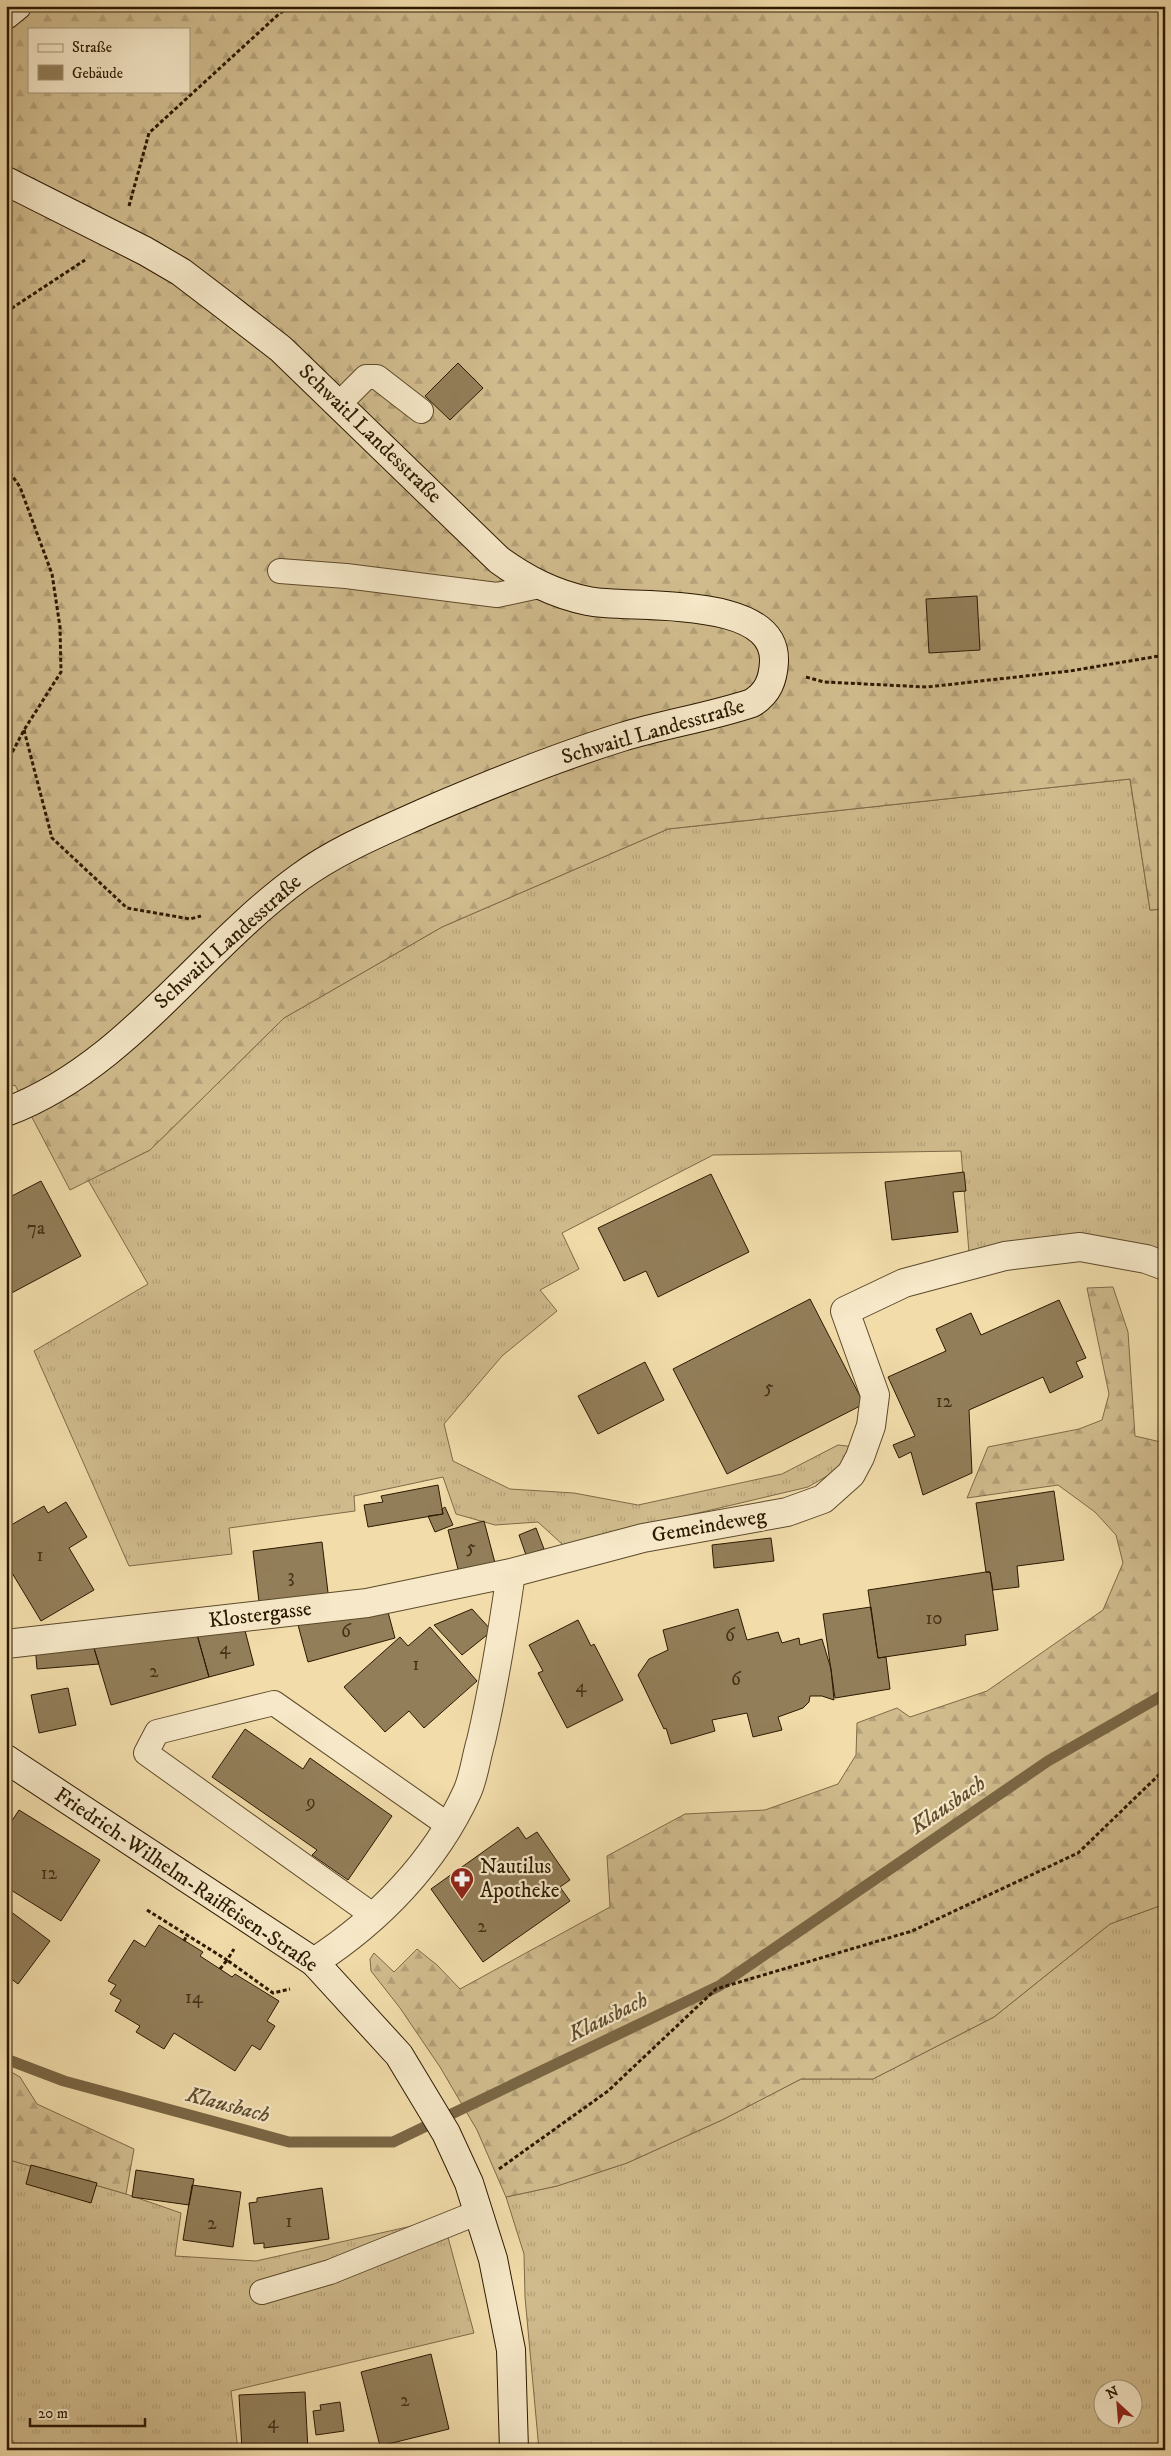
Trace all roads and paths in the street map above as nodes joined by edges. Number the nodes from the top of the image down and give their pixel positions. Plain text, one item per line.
1 (18, 6) edge
2 (294, 6) edge
3 (6, 15) edge
4 (6, 181) edge
5 (120, 237) junction
6 (6, 312) edge
7 (339, 404) junction
8 (421, 411) dead end
9 (6, 467) edge
10 (280, 571) dead end
11 (539, 586) junction
12 (1165, 655) edge
13 (773, 670) junction
14 (24, 730) junction
15 (6, 764) edge
16 (208, 914) dead end
17 (6, 1112) edge
18 (1165, 1266) edge
19 (511, 1572) junction
20 (6, 1644) edge
21 (6, 1759) edge
22 (1165, 1769) edge
23 (6, 1821) edge
24 (11, 1823) dead end
25 (448, 1825) junction
26 (147, 1910) dead end
27 (374, 1916) junction
28 (187, 1935) junction
29 (184, 1940) dead end
30 (239, 1942) dead end
31 (227, 1960) junction
32 (314, 1962) junction
33 (220, 1969) dead end
34 (299, 1986) dead end
35 (498, 2169) dead end
36 (479, 2212) junction
37 (262, 2292) dead end
38 (514, 2450) edge

1 - 3 street
2 - 5 path
4 - 5 street, Schwaitl Landesstraße
5 - 6 path
5 - 7 street, Schwaitl Landesstraße
7 - 8 lane
7 - 11 street, Schwaitl Landesstraße
9 - 14 path
10 - 11 lane
11 - 13 street, Schwaitl Landesstraße
12 - 13 path
13 - 17 street, Schwaitl Landesstraße
14 - 15 path
14 - 16 path
18 - 19 street, Gemeindeweg
19 - 20 street, Klostergasse
19 - 25 street
21 - 32 street, Friedrich-Wilhelm-Raiffeisen-Straße
22 - 35 path
23 - 24 path
25 - 27 street
25 - 27 lane
26 - 28 path
27 - 32 street
28 - 29 path
28 - 31 path
30 - 31 path
31 - 33 path
31 - 34 path
32 - 36 street, Friedrich-Wilhelm-Raiffeisen-Straße
36 - 37 lane
36 - 38 street, Friedrich-Wilhelm-Raiffeisen-Straße

